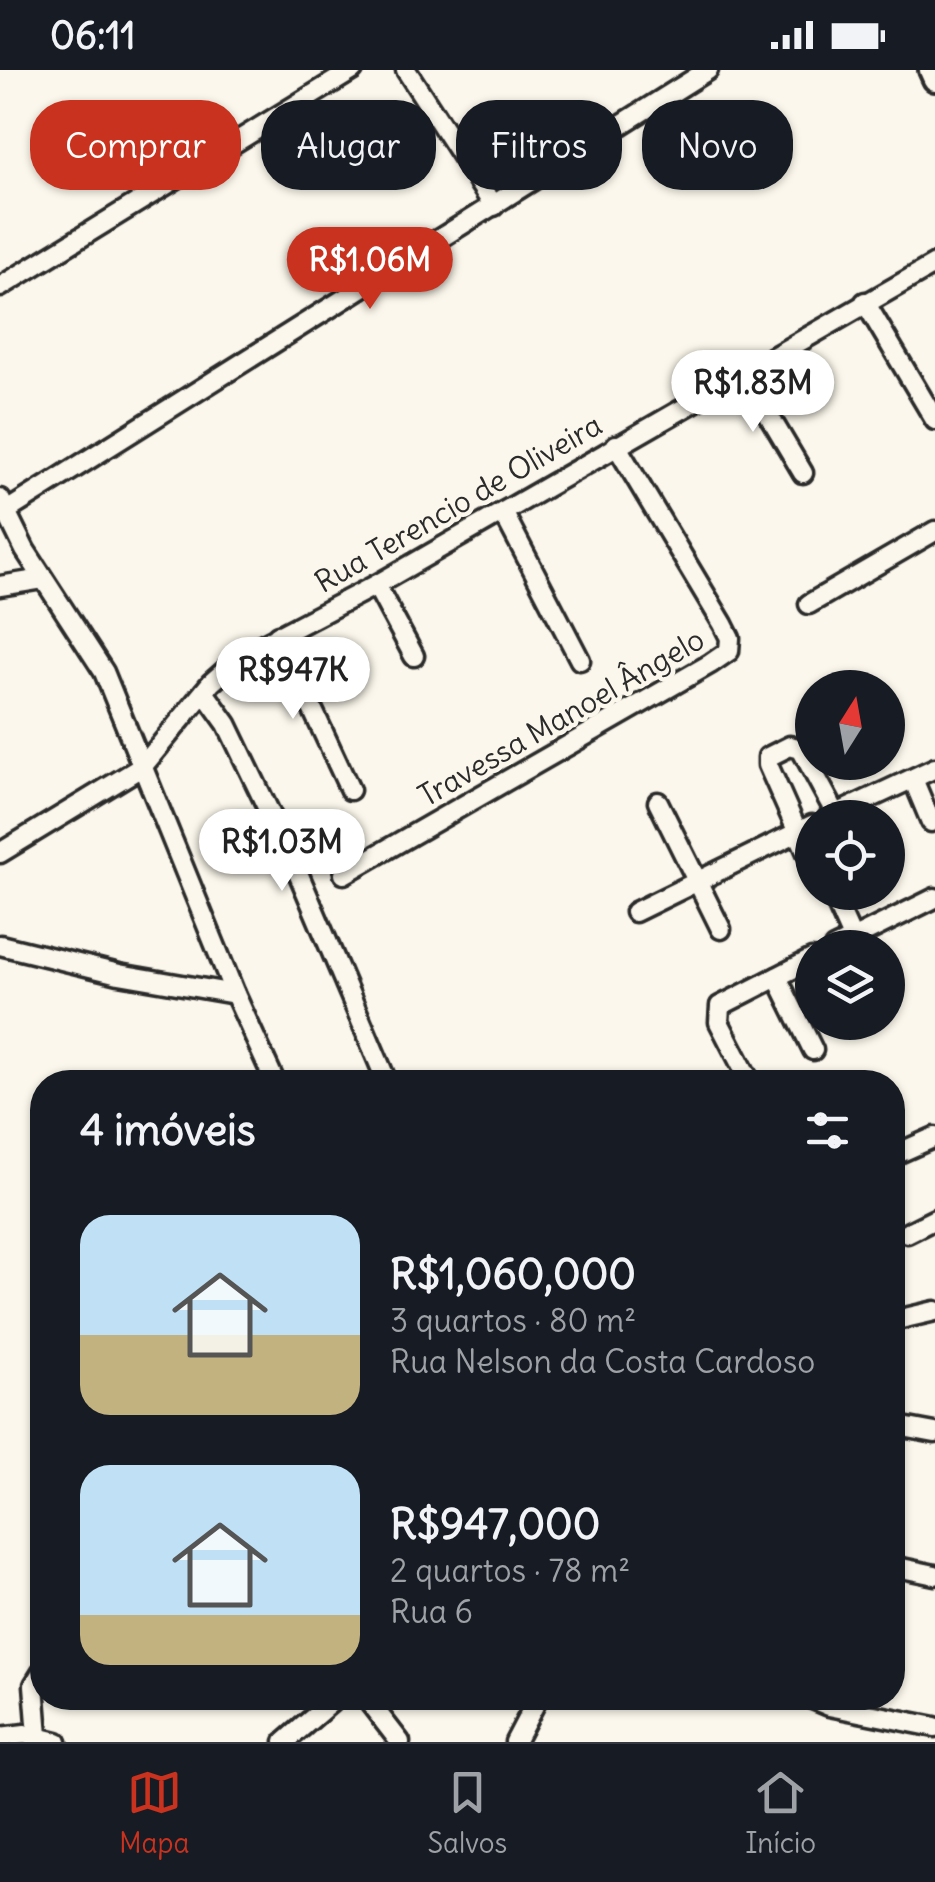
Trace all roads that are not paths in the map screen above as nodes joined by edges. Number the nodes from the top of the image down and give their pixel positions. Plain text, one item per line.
1 (353, 70) edge
2 (406, 70) edge
3 (708, 70) edge
4 (931, 70) edge
5 (935, 79) edge
6 (494, 206) junction
7 (935, 264) edge
8 (0, 287) edge
9 (865, 302) junction
10 (743, 372) junction
11 (935, 420) edge
12 (616, 445) junction
13 (804, 473) dead end
14 (3, 506) edge
15 (502, 512) junction
16 (935, 531) edge
17 (43, 579) junction
18 (376, 585) junction
19 (0, 586) edge
20 (809, 604) dead end
21 (278, 634) junction
22 (414, 656) dead end
23 (580, 660) dead end
24 (204, 692) junction
25 (143, 766) junction
26 (935, 768) edge
27 (912, 780) junction
28 (350, 790) dead end
29 (825, 800) edge
30 (868, 800) edge
31 (658, 802) dead end
32 (795, 811) edge
33 (932, 822) dead end
34 (795, 833) edge
35 (0, 852) edge
36 (344, 874) dead end
37 (696, 881) junction
38 (932, 905) edge
39 (634, 912) dead end
40 (721, 929) dead end
41 (871, 930) edge
42 (0, 945) edge
43 (795, 968) edge
44 (777, 977) junction
45 (235, 994) junction
46 (813, 1050) dead end
47 (270, 1070) edge
48 (382, 1070) edge
49 (744, 1070) edge
50 (935, 1137) edge
51 (905, 1150) edge
52 (935, 1218) edge
53 (907, 1233) dead end
54 (935, 1311) edge
55 (905, 1318) edge
56 (905, 1427) edge
57 (935, 1433) edge
58 (905, 1569) edge
59 (935, 1575) edge
60 (36, 1710) edge
61 (322, 1710) edge
62 (375, 1710) edge
63 (532, 1710) edge
64 (850, 1710) edge
65 (935, 1726) edge
66 (38, 1736) junction
67 (0, 1737) edge
68 (57, 1742) edge
69 (285, 1742) edge
70 (400, 1742) edge
71 (515, 1742) edge

1 - 8 street
2 - 6 street
3 - 6 street
4 - 5 street
6 - 14 street
7 - 9 street, Rua Terencio de Oliveira
9 - 10 street, Rua Terencio de Oliveira
9 - 11 street
10 - 12 street, Rua Terencio de Oliveira
10 - 13 street
12 - 15 street, Rua Terencio de Oliveira
12 - 36 street, Travessa Manoel Ângelo
14 - 17 street
15 - 18 street, Rua Terencio de Oliveira
15 - 23 street
16 - 20 street
17 - 19 street
17 - 25 street
18 - 21 street, Rua Terencio de Oliveira
18 - 22 street
21 - 24 street, Rua Terencio de Oliveira
21 - 28 street
24 - 25 street, Rua Terencio de Oliveira
24 - 48 street
25 - 35 street, Rua Terencio de Oliveira
25 - 45 street
26 - 27 street
27 - 30 street
27 - 33 street
29 - 32 street
31 - 37 street
34 - 37 street
37 - 39 street
37 - 40 street
38 - 41 street
42 - 45 street
43 - 44 street
44 - 46 street
44 - 49 street
45 - 47 street
50 - 51 street
52 - 53 street
54 - 55 street
56 - 57 street
58 - 59 street
60 - 66 street
61 - 69 street
62 - 70 street
63 - 71 street
64 - 65 street
66 - 67 street
66 - 68 street

